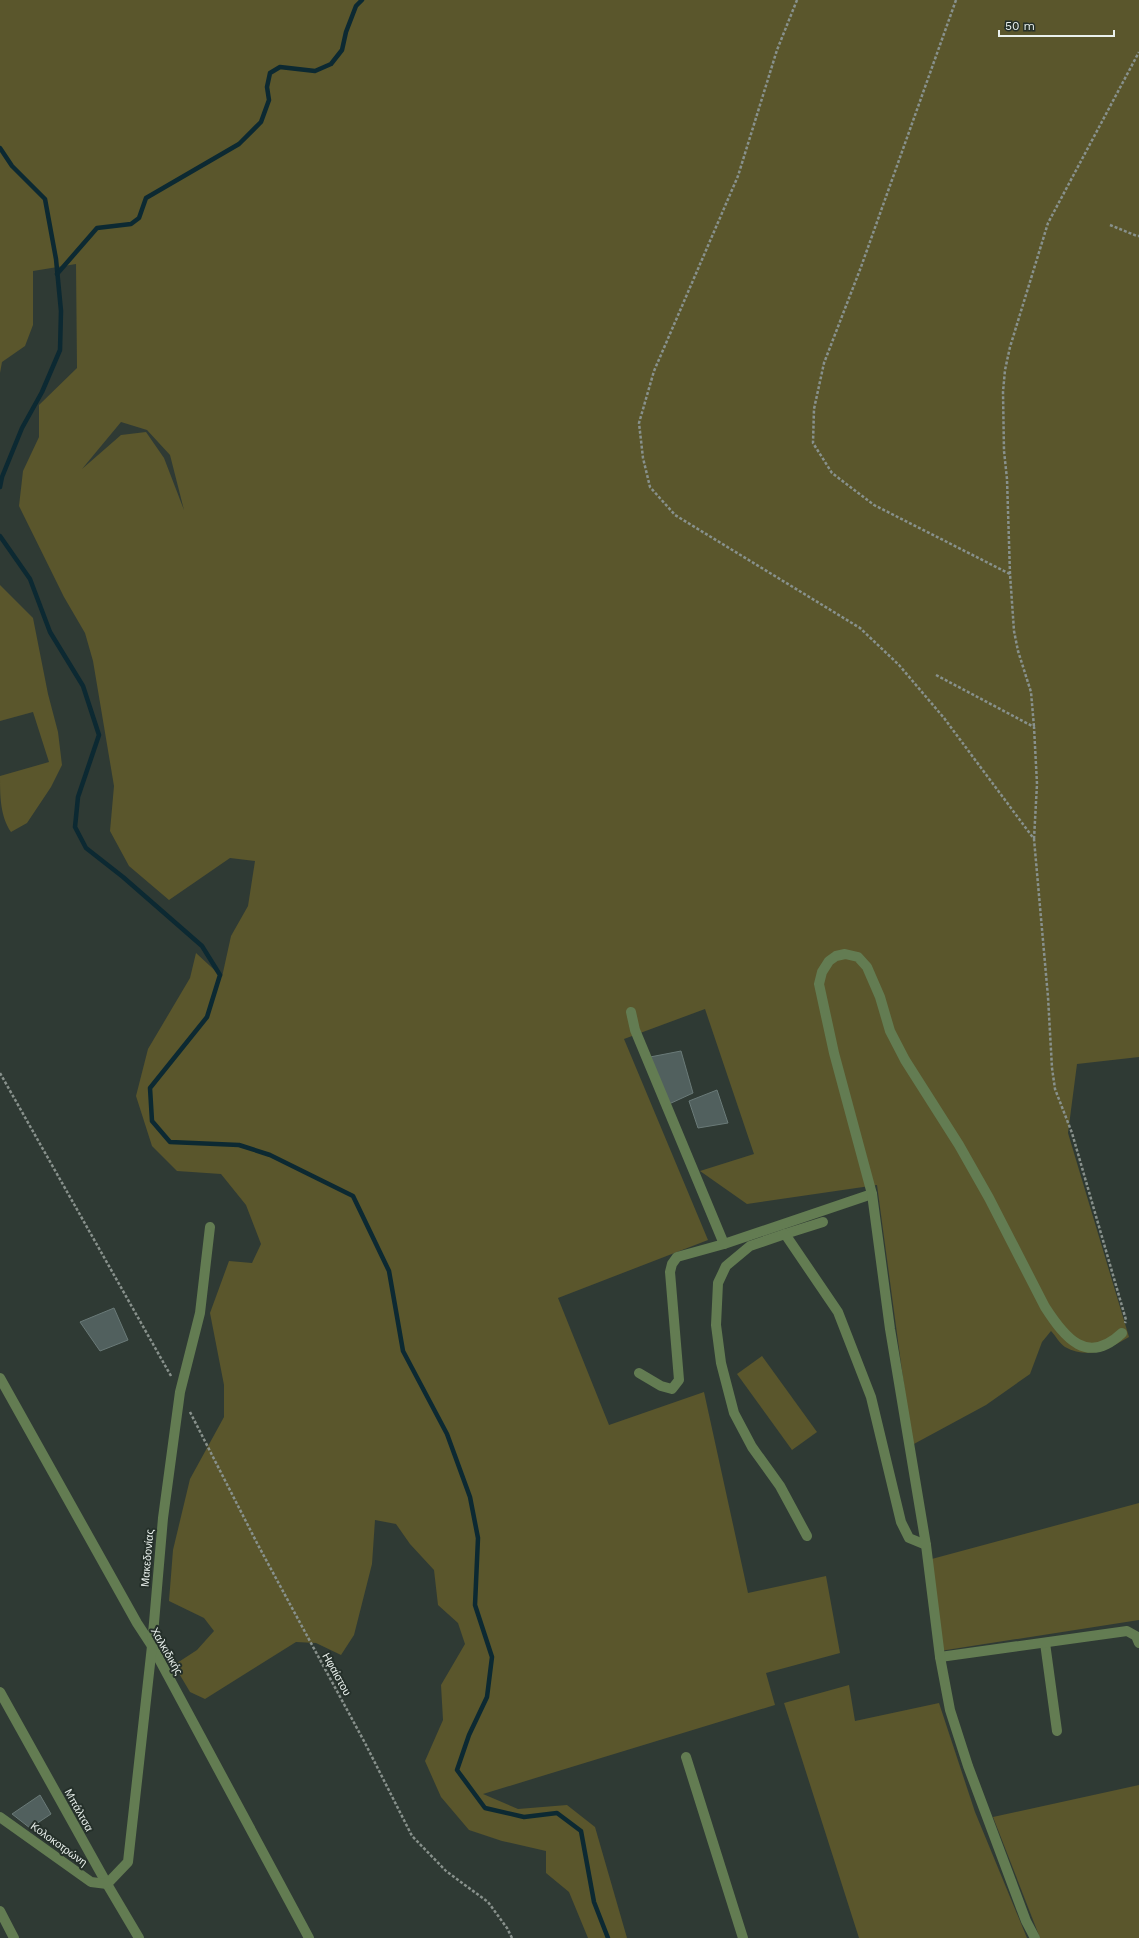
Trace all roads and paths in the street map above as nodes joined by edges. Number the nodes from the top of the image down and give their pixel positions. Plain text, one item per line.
1 (797, 0) edge
2 (956, 0) edge
3 (1139, 52) edge
4 (1110, 225) dead end
5 (1139, 236) edge
6 (1010, 574) junction
7 (936, 675) dead end
8 (1034, 727) junction
9 (1034, 838) junction
10 (631, 1012) dead end
11 (0, 1073) edge
12 (872, 1194) junction
13 (823, 1222) dead end
14 (210, 1227) dead end
15 (785, 1234) junction
16 (724, 1244) junction
17 (1122, 1333) joint
18 (639, 1373) dead end
19 (0, 1378) edge
20 (180, 1392) junction
21 (807, 1536) dead end
22 (926, 1545) junction
23 (1045, 1643) junction
24 (1139, 1643) edge
25 (152, 1646) junction
26 (940, 1657) junction
27 (0, 1692) edge
28 (1057, 1731) dead end
29 (686, 1757) dead end
30 (0, 1817) edge
31 (107, 1884) junction
32 (0, 1911) edge
33 (14, 1938) edge
34 (139, 1938) edge
35 (309, 1938) edge
36 (512, 1938) edge
37 (743, 1938) edge
38 (1034, 1938) edge

1 - 9 path
2 - 6 path
3 - 6 path
4 - 5 path
6 - 8 path
7 - 8 path
8 - 9 path
9 - 17 path
10 - 16 street
11 - 20 path, Ηφαίστου
12 - 16 street
12 - 17 street
12 - 22 street
13 - 15 street
14 - 20 street, Μακεδονίας
15 - 21 street
15 - 22 street
16 - 18 street
19 - 25 street, Χαλκιδικής
20 - 25 street, Μακεδονίας
20 - 36 path, Ηφαίστου
22 - 26 street
23 - 24 street
23 - 26 street
23 - 28 street
25 - 31 street, Μακεδονίας
25 - 35 street, Χαλκιδικής
26 - 38 street
27 - 31 street, Μπάλτσα
29 - 37 street
30 - 31 street, Κολοκοτρώνη
31 - 34 street, Μπάλτσα
32 - 33 street

